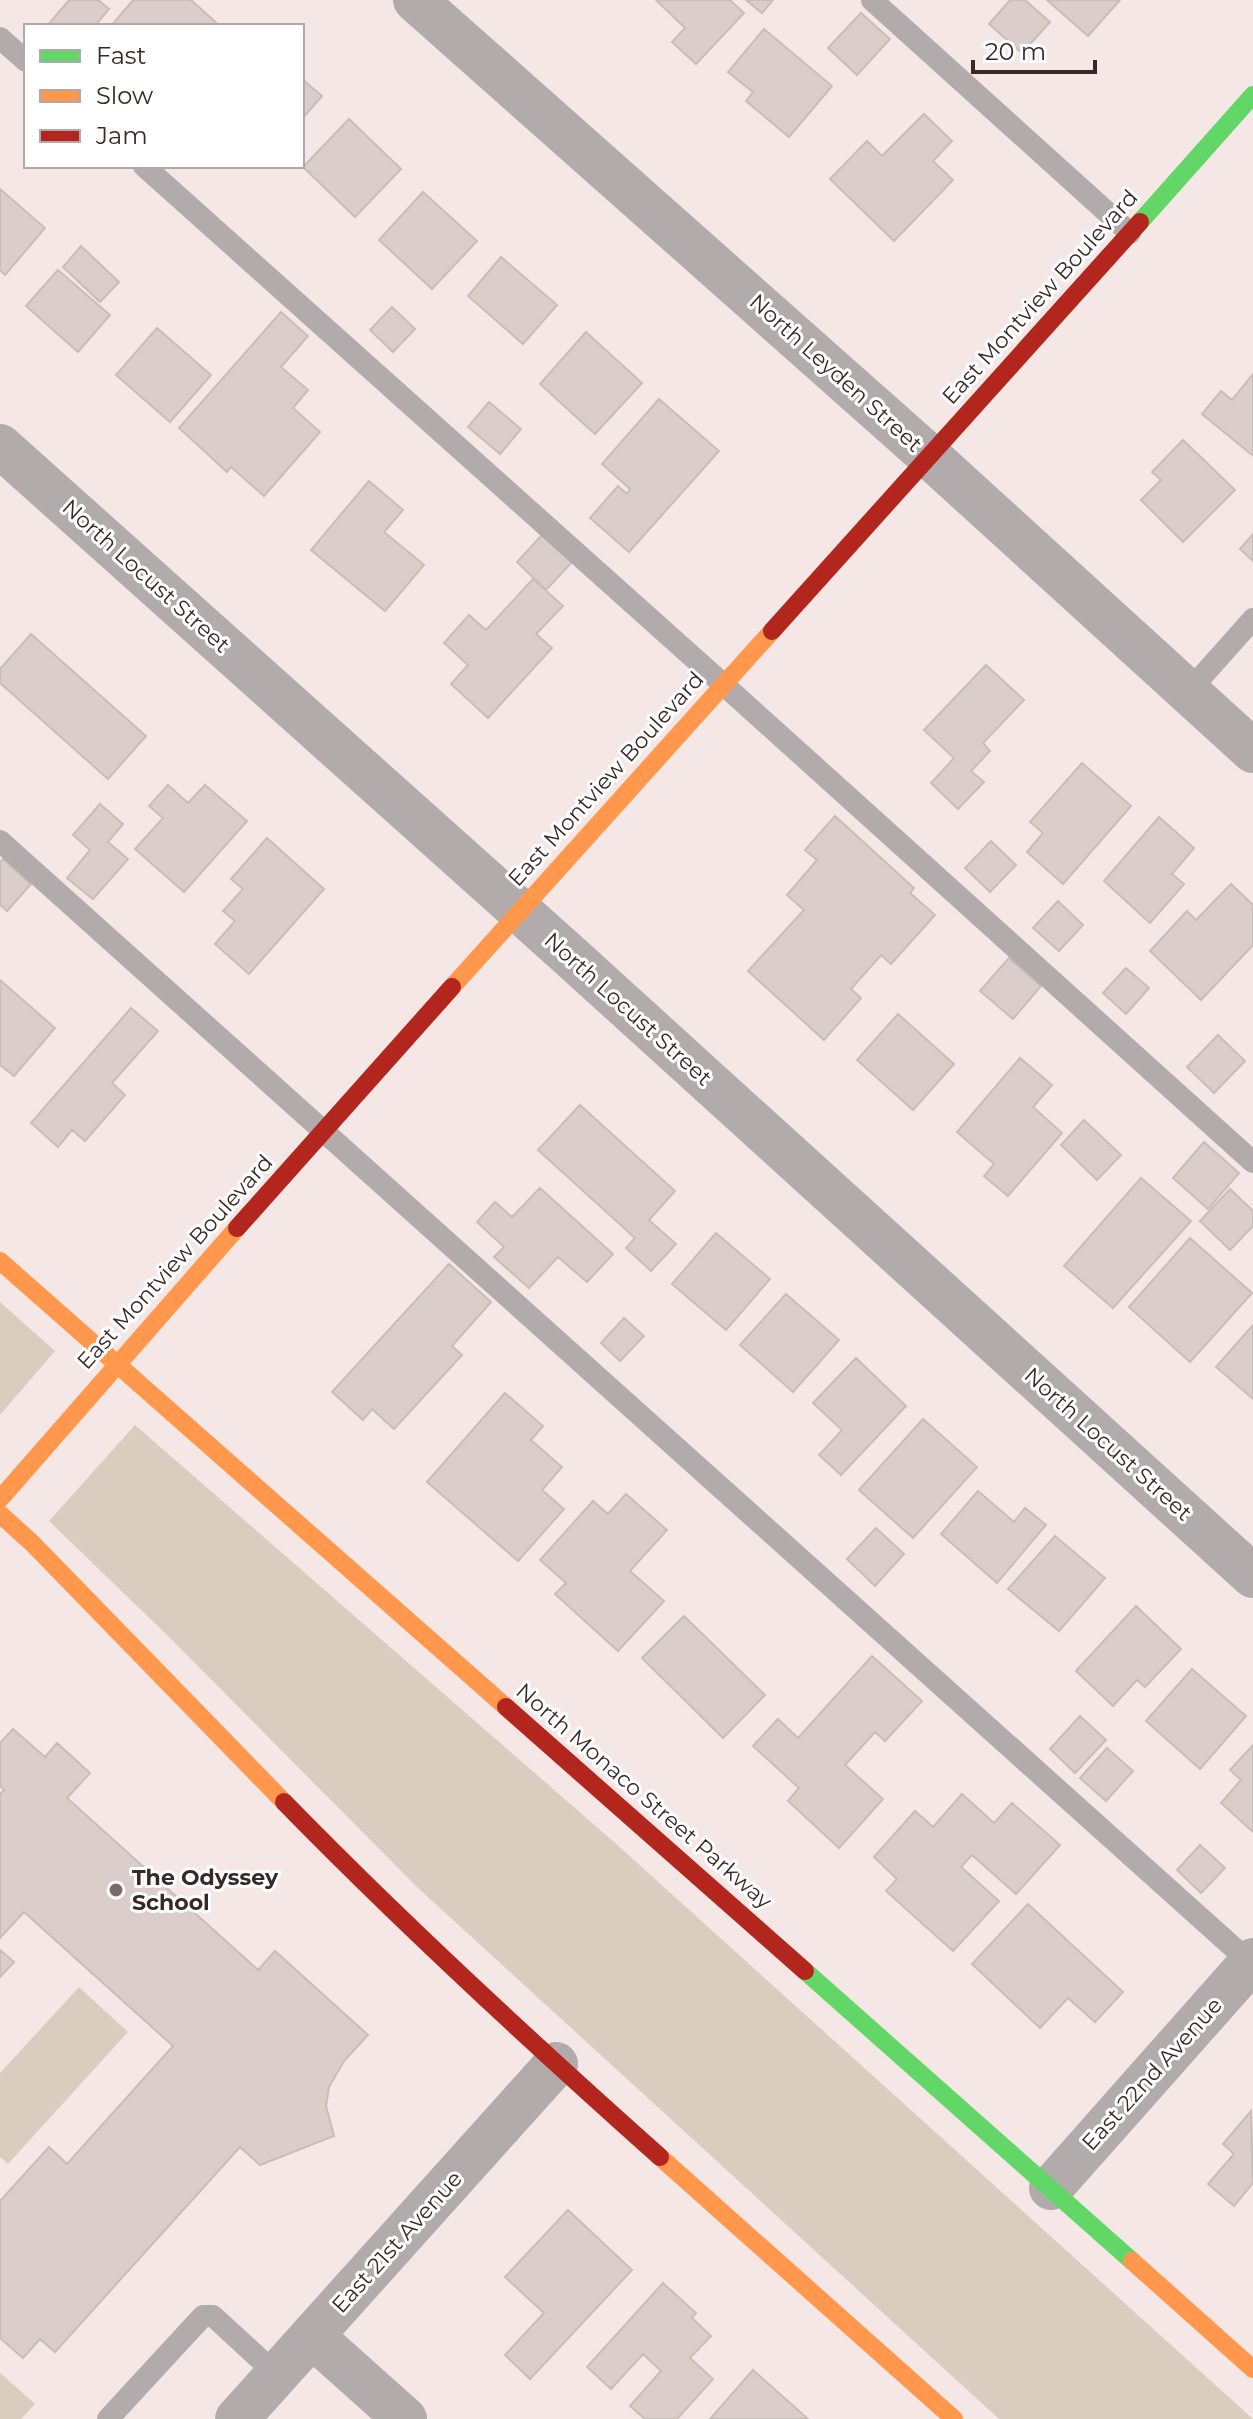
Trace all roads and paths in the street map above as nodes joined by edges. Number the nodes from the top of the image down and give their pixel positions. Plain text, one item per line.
1 (415, 0) edge
2 (872, 0) edge
3 (0, 38) edge
4 (24, 59) edge
5 (1253, 95) edge
6 (146, 168) edge
7 (1130, 233) junction
8 (0, 446) edge
9 (929, 456) junction
10 (1253, 619) edge
11 (724, 685) junction
12 (1188, 692) junction
13 (1253, 751) edge
14 (0, 841) edge
15 (520, 911) junction
16 (323, 1132) junction
17 (1253, 1162) edge
18 (0, 1261) edge
19 (116, 1364) junction
20 (0, 1499) edge
21 (0, 1514) edge
22 (1253, 1576) edge
23 (1252, 1963) edge
24 (556, 2064) junction
25 (1051, 2188) junction
26 (312, 2336) junction
27 (1253, 2369) edge
28 (277, 2375) junction
29 (108, 2419) edge
30 (237, 2419) edge
31 (405, 2419) edge
32 (954, 2419) edge

1 - 9 street, North Leyden Street
2 - 7 lane
3 - 4 lane
5 - 7 main road, East Montview Boulevard
6 - 11 lane
7 - 9 main road, East Montview Boulevard
8 - 15 street, North Locust Street
9 - 11 main road, East Montview Boulevard
9 - 12 street, North Leyden Street
10 - 12 lane
11 - 15 main road, East Montview Boulevard
11 - 17 lane
12 - 13 street, North Leyden Street
14 - 16 lane
15 - 16 main road, East Montview Boulevard
15 - 22 street, North Locust Street
16 - 19 main road, East Montview Boulevard
16 - 23 lane
18 - 19 main road, North Monaco Street Parkway
19 - 20 main road, East Montview Boulevard
19 - 25 main road, North Monaco Street Parkway
21 - 24 main road
23 - 25 street, East 22nd Avenue
24 - 26 street, East 21st Avenue
24 - 32 main road
25 - 27 main road, North Monaco Street Parkway
26 - 28 street, East 21st Avenue
26 - 31 street
28 - 29 lane
28 - 30 street, East 21st Avenue

